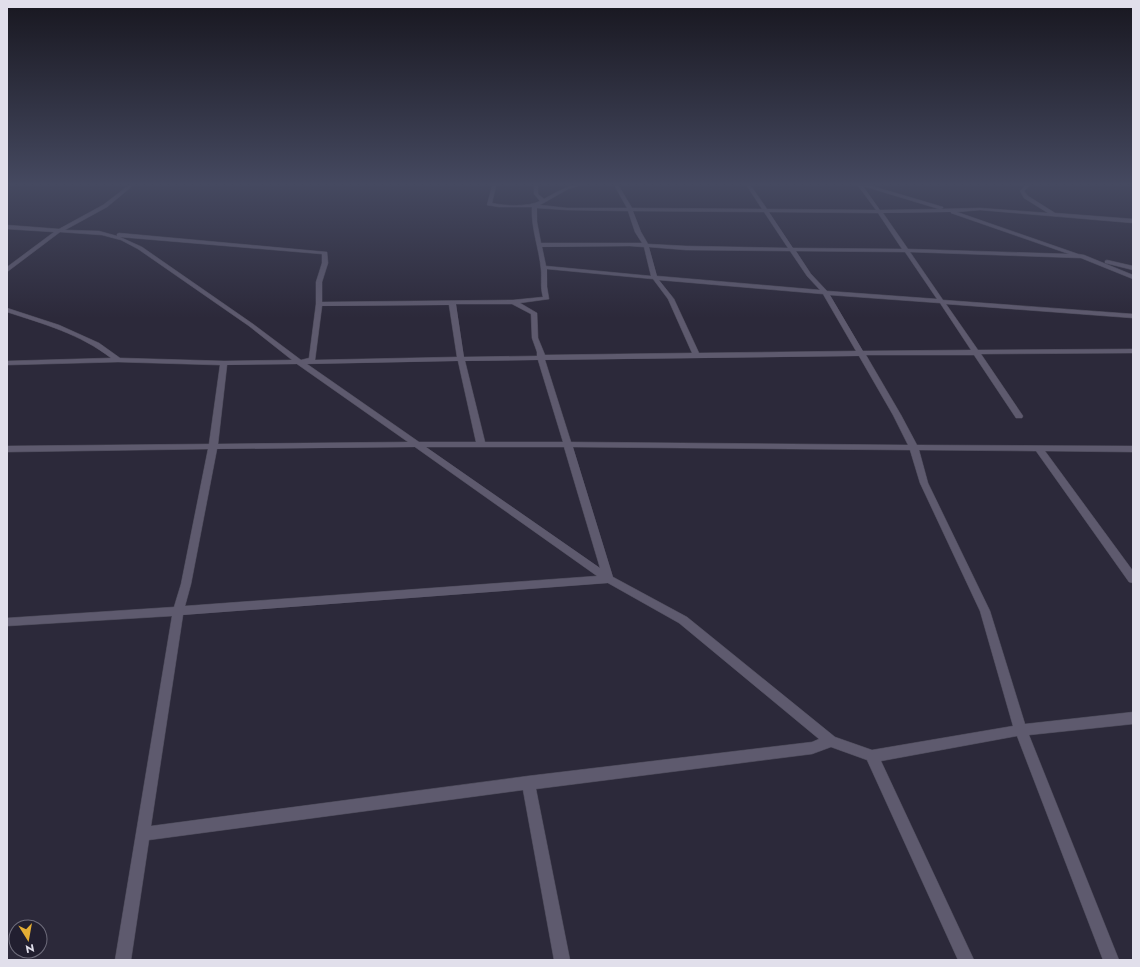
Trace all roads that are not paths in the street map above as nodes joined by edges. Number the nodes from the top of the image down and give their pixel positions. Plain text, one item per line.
1 (22, 228) edge
2 (64, 228) edge
3 (536, 228) edge
4 (637, 228) edge
5 (778, 228) edge
6 (890, 228) edge
7 (1000, 228) edge
8 (59, 231) junction
9 (100, 234) junction
10 (539, 244) junction
11 (646, 246) junction
12 (792, 249) junction
13 (906, 251) junction
14 (1082, 256) junction
15 (1112, 263) junction
16 (1133, 264) edge
17 (544, 267) junction
18 (1133, 268) edge
19 (7, 270) edge
20 (1133, 277) edge
21 (655, 278) junction
22 (825, 292) junction
23 (452, 302) junction
24 (513, 302) junction
25 (942, 302) junction
26 (319, 304) junction
27 (7, 310) edge
28 (1133, 316) edge
29 (1133, 351) edge
30 (976, 353) junction
31 (861, 354) junction
32 (696, 355) junction
33 (541, 357) junction
34 (461, 359) junction
35 (118, 360) junction
36 (299, 362) junction
37 (7, 363) edge
38 (224, 363) junction
39 (1019, 416) dead end
40 (481, 444) junction
41 (420, 445) junction
42 (567, 446) junction
43 (213, 448) junction
44 (914, 448) junction
45 (1039, 448) junction
46 (7, 449) edge
47 (1133, 449) edge
48 (609, 579) junction
49 (1133, 579) edge
50 (178, 611) junction
51 (7, 622) edge
52 (1133, 718) edge
53 (1021, 730) junction
54 (830, 741) junction
55 (872, 756) junction
56 (528, 783) junction
57 (143, 834) junction
58 (123, 960) edge
59 (562, 960) edge
60 (966, 960) edge
61 (1111, 960) edge

1 - 8 street
2 - 8 street
3 - 10 street
4 - 11 street
5 - 12 street
6 - 13 street
7 - 14 street
8 - 9 street
8 - 19 street
9 - 26 street
9 - 36 street
10 - 11 street
10 - 17 street
11 - 12 street
11 - 21 street
12 - 13 street
12 - 22 street
13 - 14 street
13 - 25 street
14 - 15 street
14 - 20 street
15 - 16 street
15 - 18 street
17 - 21 street
17 - 24 street
21 - 22 street
21 - 32 street
22 - 25 street
22 - 31 street
23 - 24 street
23 - 26 street
23 - 34 street
24 - 33 street
25 - 28 street
25 - 30 street
26 - 36 street
27 - 35 street
29 - 30 street
30 - 31 street
30 - 39 street
31 - 32 street
31 - 44 street
32 - 33 street
33 - 34 street
33 - 42 street
34 - 36 street
34 - 40 street
35 - 37 street
35 - 38 street
36 - 38 street
36 - 41 street
38 - 43 street
40 - 41 street
40 - 42 street
41 - 43 street
41 - 48 street
42 - 44 street
42 - 48 street
43 - 46 street
43 - 50 street
44 - 45 street
44 - 53 street
45 - 47 street
45 - 49 street
48 - 50 street
48 - 54 street
50 - 51 street
50 - 57 street
52 - 53 street
53 - 55 street
53 - 61 street
54 - 55 street
54 - 56 street
55 - 60 street
56 - 57 street
56 - 59 street
57 - 58 street

